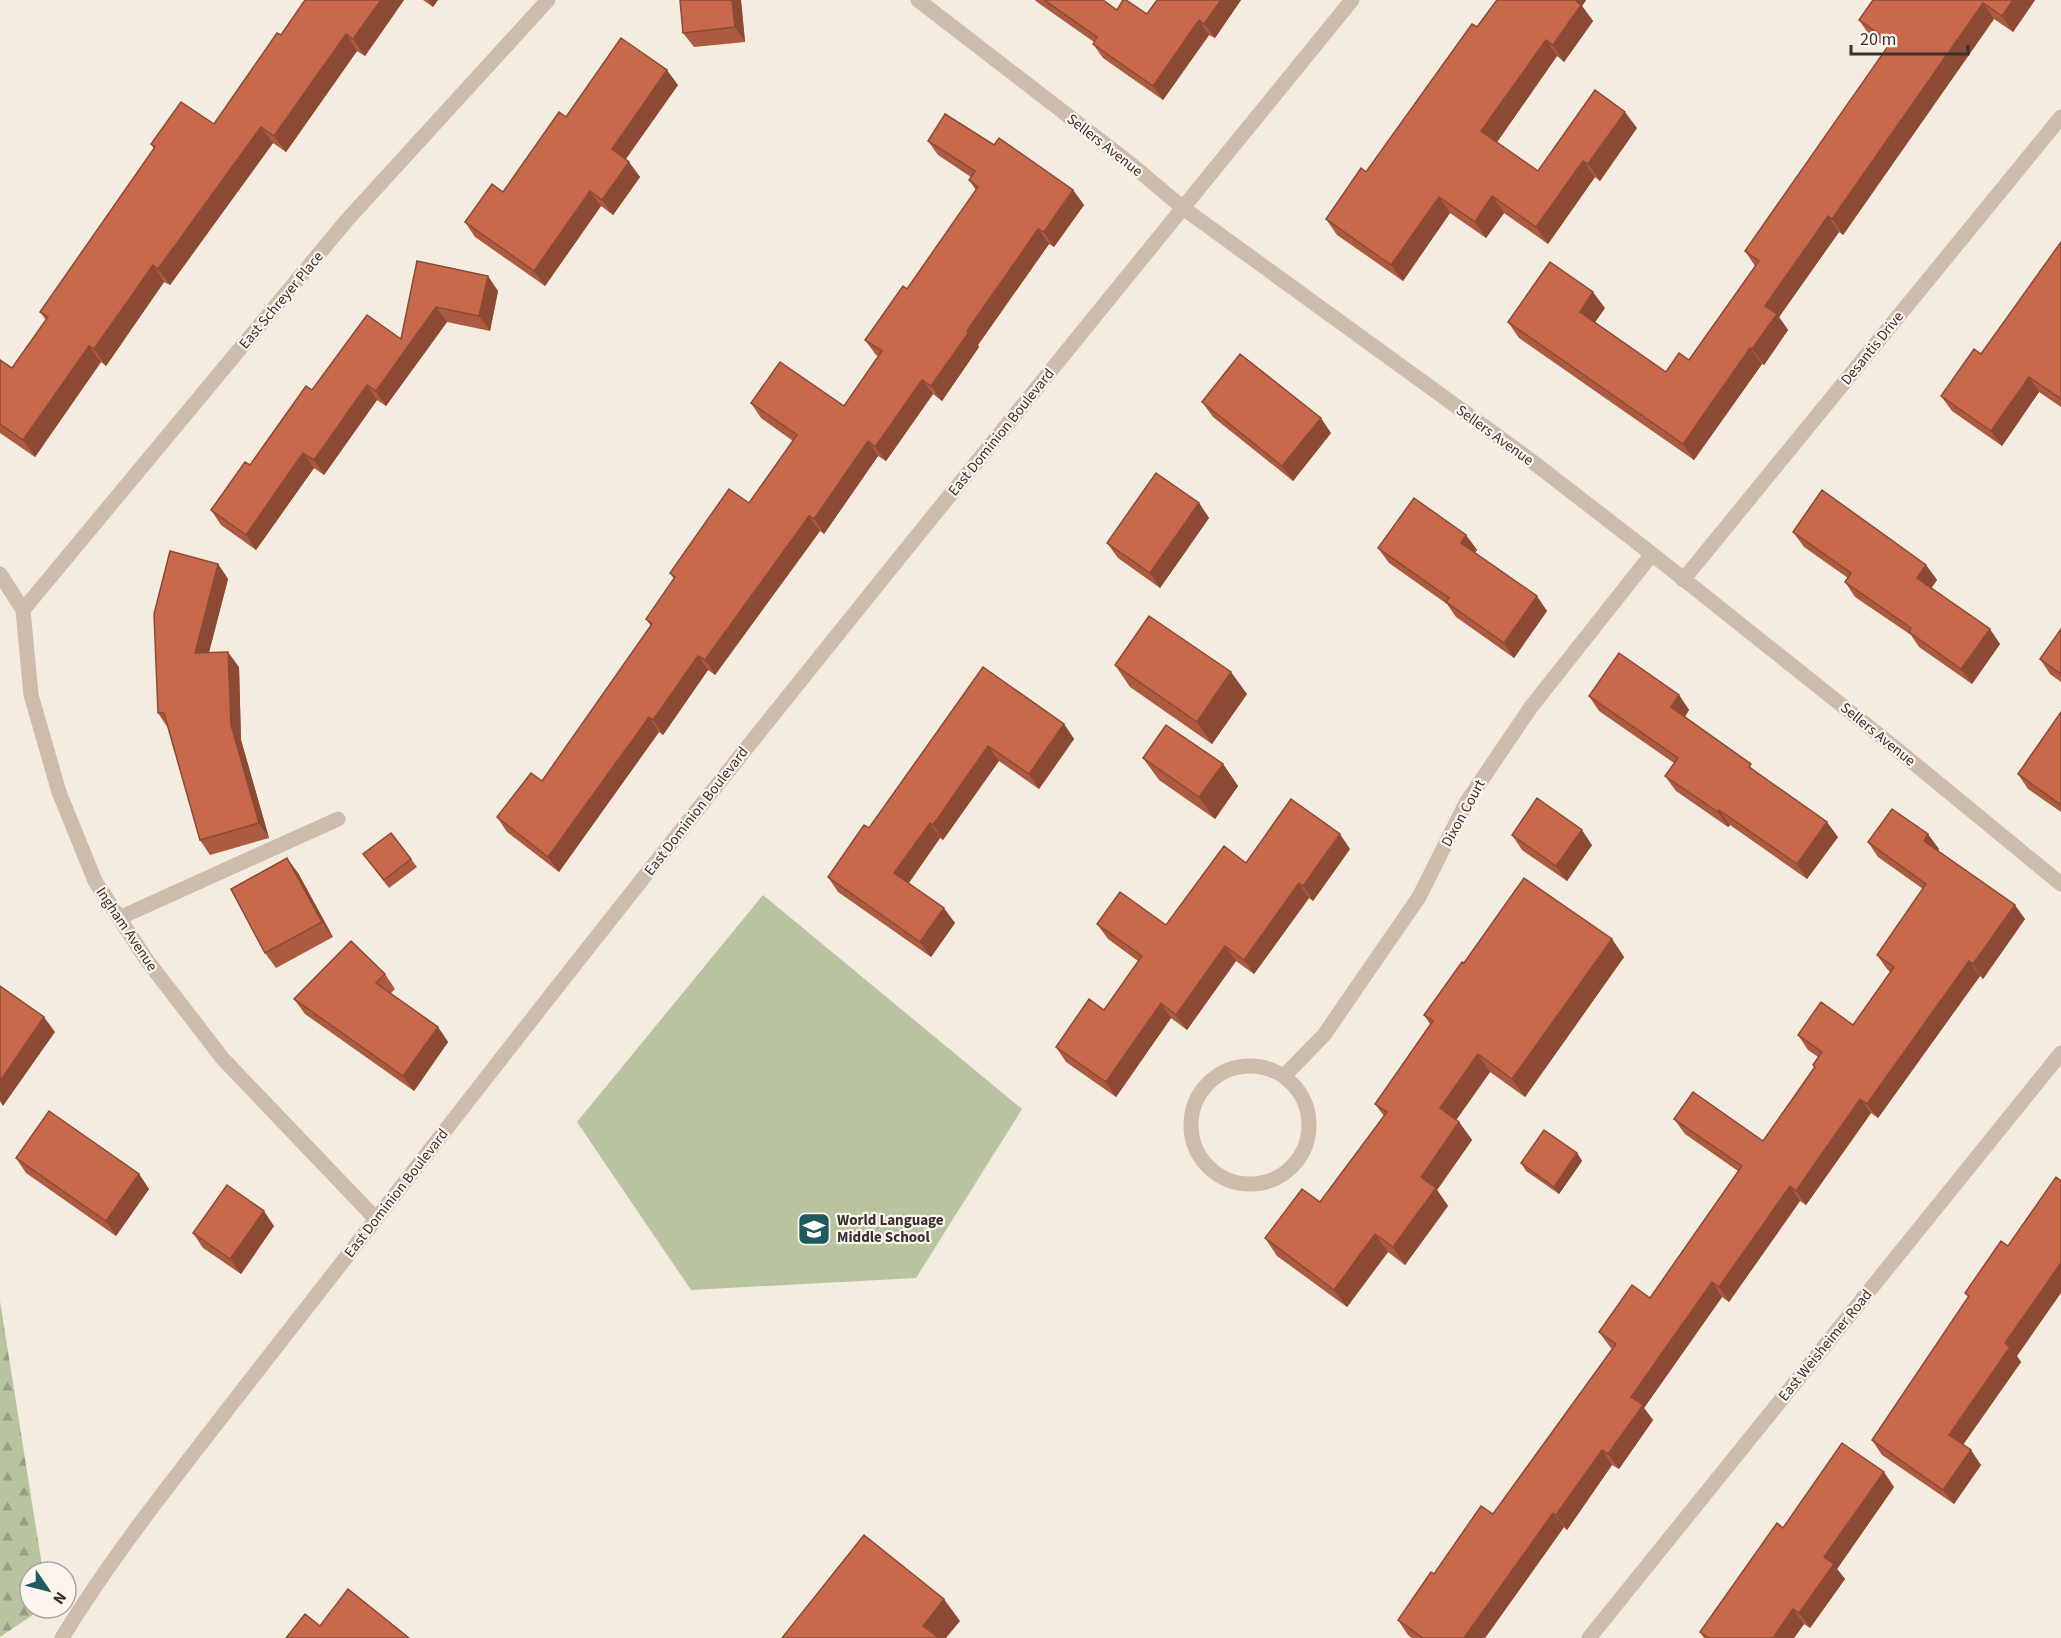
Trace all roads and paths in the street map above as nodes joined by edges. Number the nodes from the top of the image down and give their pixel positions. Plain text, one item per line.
1 (548, 0) edge
2 (918, 0) edge
3 (1352, 0) edge
4 (2061, 117) edge
5 (1183, 208) junction
6 (1652, 554) junction
7 (0, 574) edge
8 (1683, 580) junction
9 (23, 610) junction
10 (338, 819) dead end
11 (2061, 884) edge
12 (119, 918) junction
13 (2061, 1053) edge
14 (1284, 1077) junction
15 (375, 1218) junction
16 (62, 1638) edge
17 (1589, 1638) edge

1 - 9 street, East Schreyer Place
2 - 5 street, Sellers Avenue
3 - 5 street, East Dominion Boulevard
4 - 8 street, Desantis Drive
5 - 6 street, Sellers Avenue
5 - 15 street, East Dominion Boulevard
6 - 8 street, Sellers Avenue
6 - 14 street, Dixon Court
7 - 9 street, Ingham Avenue
8 - 11 street, Sellers Avenue
9 - 12 street, Ingham Avenue
10 - 12 street
12 - 15 street, Ingham Avenue
13 - 17 street, East Weisheimer Road
14 - 14 street
15 - 16 street, East Dominion Boulevard

